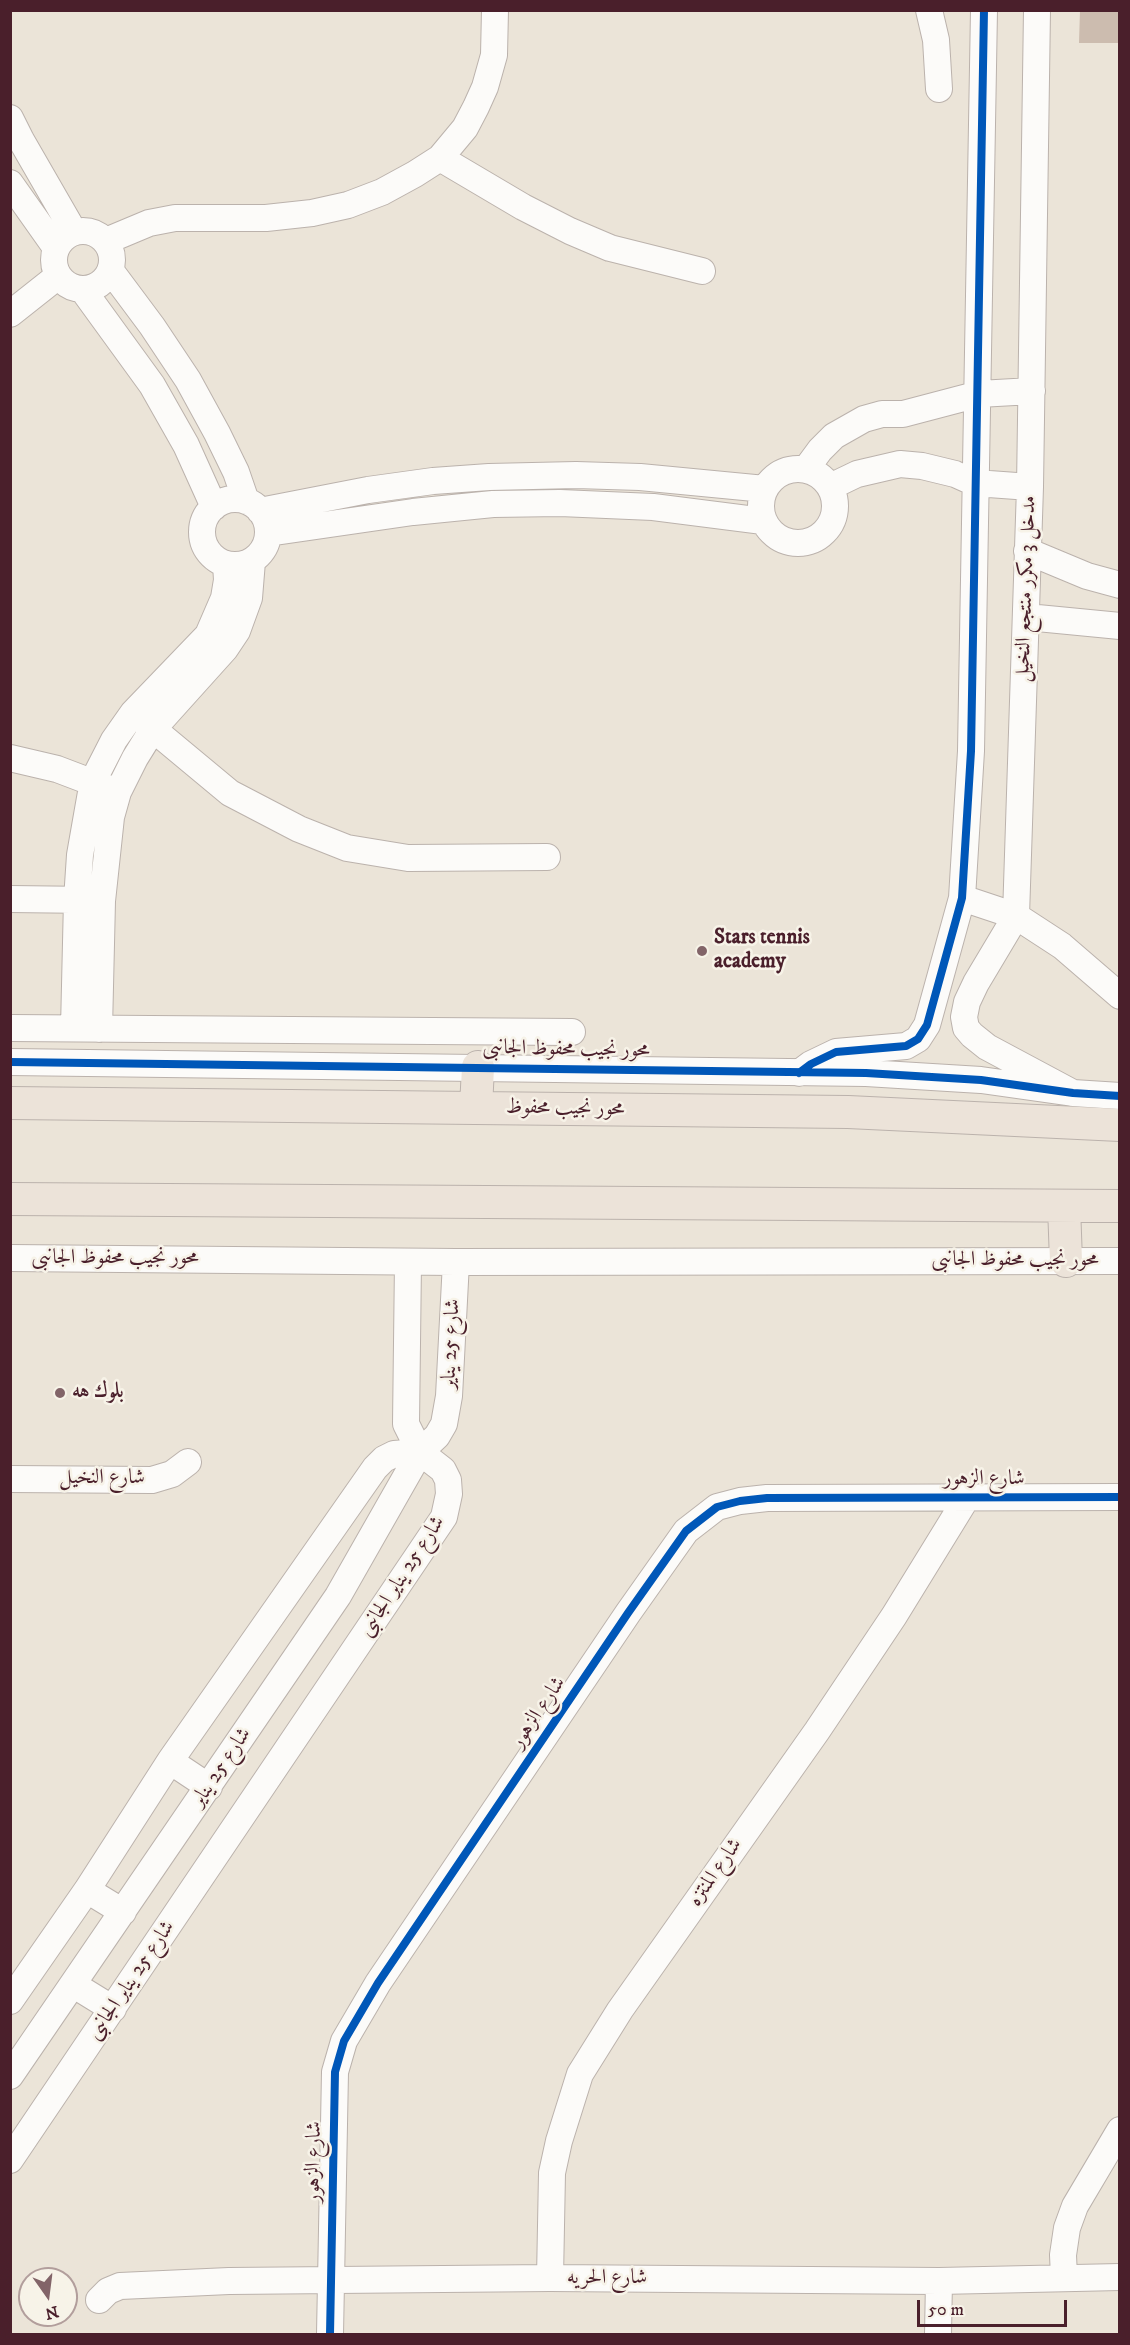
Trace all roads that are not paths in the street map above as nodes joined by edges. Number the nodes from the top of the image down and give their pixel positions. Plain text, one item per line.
1 (495, 10) edge
2 (928, 10) edge
3 (984, 10) edge
4 (1037, 10) edge
5 (939, 89) dead end
6 (10, 118) edge
7 (440, 158) junction
8 (10, 183) edge
9 (65, 240) junction
10 (106, 241) junction
11 (111, 271) junction
12 (702, 271) dead end
13 (58, 276) junction
14 (83, 290) junction
15 (10, 314) edge
16 (1032, 391) junction
17 (979, 394) junction
18 (806, 469) junction
19 (975, 483) junction
20 (830, 487) junction
21 (1030, 487) junction
22 (765, 489) junction
23 (214, 507) junction
24 (258, 515) junction
25 (763, 521) junction
26 (1028, 551) junction
27 (252, 561) junction
28 (226, 564) junction
29 (1119, 585) edge
30 (1027, 617) junction
31 (1119, 626) edge
32 (133, 713) junction
33 (153, 729) junction
34 (10, 758) edge
35 (93, 782) junction
36 (118, 792) junction
37 (547, 857) dead end
38 (962, 898) junction
39 (10, 899) edge
40 (89, 900) junction
41 (1016, 916) junction
42 (1119, 996) edge
43 (10, 1028) edge
44 (87, 1029) junction
45 (572, 1032) dead end
46 (10, 1062) edge
47 (478, 1067) junction
48 (799, 1073) junction
49 (1073, 1093) junction
50 (1119, 1096) edge
51 (10, 1103) edge
52 (476, 1108) junction
53 (1119, 1125) edge
54 (10, 1199) edge
55 (1064, 1206) junction
56 (1119, 1206) edge
57 (10, 1258) edge
58 (1066, 1261) junction
59 (1119, 1261) edge
60 (408, 1262) junction
61 (456, 1262) junction
62 (420, 1452) junction
63 (188, 1462) dead end
64 (10, 1479) edge
65 (1119, 1497) edge
66 (966, 1498) junction
67 (170, 1761) junction
68 (209, 1787) junction
69 (87, 1890) junction
70 (123, 1912) junction
71 (74, 1985) junction
72 (10, 2001) edge
73 (113, 2009) junction
74 (10, 2076) edge
75 (1119, 2130) edge
76 (10, 2160) edge
77 (1064, 2277) junction
78 (1119, 2277) edge
79 (550, 2278) junction
80 (330, 2279) junction
81 (939, 2281) junction
82 (99, 2300) dead end
83 (330, 2334) edge
84 (939, 2334) edge

1 - 7 street
2 - 5 street
3 - 17 street
4 - 16 street, مدخل 3 مكرر منتجع النخيل
6 - 9 street
7 - 10 street
7 - 12 street
8 - 9 street
9 - 10 street
9 - 13 street
10 - 11 street
11 - 14 street
11 - 24 street
13 - 14 street
13 - 15 street
14 - 23 street
16 - 17 street
16 - 21 street, مدخل 3 مكرر منتجع النخيل
17 - 18 street
17 - 19 street
18 - 20 street
18 - 22 street
19 - 20 street
19 - 21 street
19 - 38 street
20 - 25 street
21 - 26 street, مدخل 3 مكرر منتجع النخيل
22 - 24 street
22 - 25 street
23 - 24 street
23 - 28 street
24 - 25 street
24 - 27 street
26 - 29 street
26 - 30 street, مدخل 3 مكرر منتجع النخيل
27 - 28 street
27 - 33 street
28 - 32 street
30 - 31 street
30 - 41 street, مدخل 3 مكرر منتجع النخيل
32 - 33 street
32 - 35 street
33 - 36 street
33 - 37 street
34 - 35 street
35 - 36 street
35 - 40 street
36 - 40 street
38 - 41 street
38 - 48 street
39 - 40 street
40 - 44 street
41 - 42 street
41 - 49 street, مدخل 3 مكرر منتجع النخيل
43 - 44 street
44 - 45 street
46 - 47 street, محور نجيب محفوظ الجانبى
47 - 48 street, محور نجيب محفوظ الجانبى
47 - 52 main road
48 - 49 street, محور نجيب محفوظ الجانبى
49 - 50 street, محور نجيب محفوظ الجانبى
51 - 52 main road, محور نجيب محفوظ
52 - 53 main road, محور نجيب محفوظ
54 - 55 main road
55 - 56 main road
55 - 58 main road
57 - 60 street, محور نجيب محفوظ الجانبى
58 - 59 street, محور نجيب محفوظ الجانبى
58 - 61 street, محور نجيب محفوظ الجانبى
60 - 61 street, محور نجيب محفوظ الجانبى
60 - 62 street, شارع 25 يناير
61 - 62 street, شارع 25 يناير
62 - 67 street
62 - 68 street, شارع 25 يناير
62 - 73 street, شارع 25 يناير الجانبى
63 - 64 street, شارع النخيل
65 - 66 street, شارع الزهور
66 - 79 street, شارع المنتزه
66 - 80 street, شارع الزهور
67 - 68 street
67 - 69 street
68 - 70 street, شارع 25 يناير
69 - 70 street
69 - 72 street
70 - 71 street, شارع 25 يناير
71 - 73 street
71 - 74 street, شارع 25 يناير
73 - 76 street, شارع 25 يناير الجانبى
75 - 77 street
77 - 78 street, شارع الحريه
77 - 81 street, شارع الحريه
79 - 80 street, شارع الحريه
79 - 81 street, شارع الحريه
80 - 82 street, شارع الحريه
80 - 83 street, شارع الزهور
81 - 84 street

